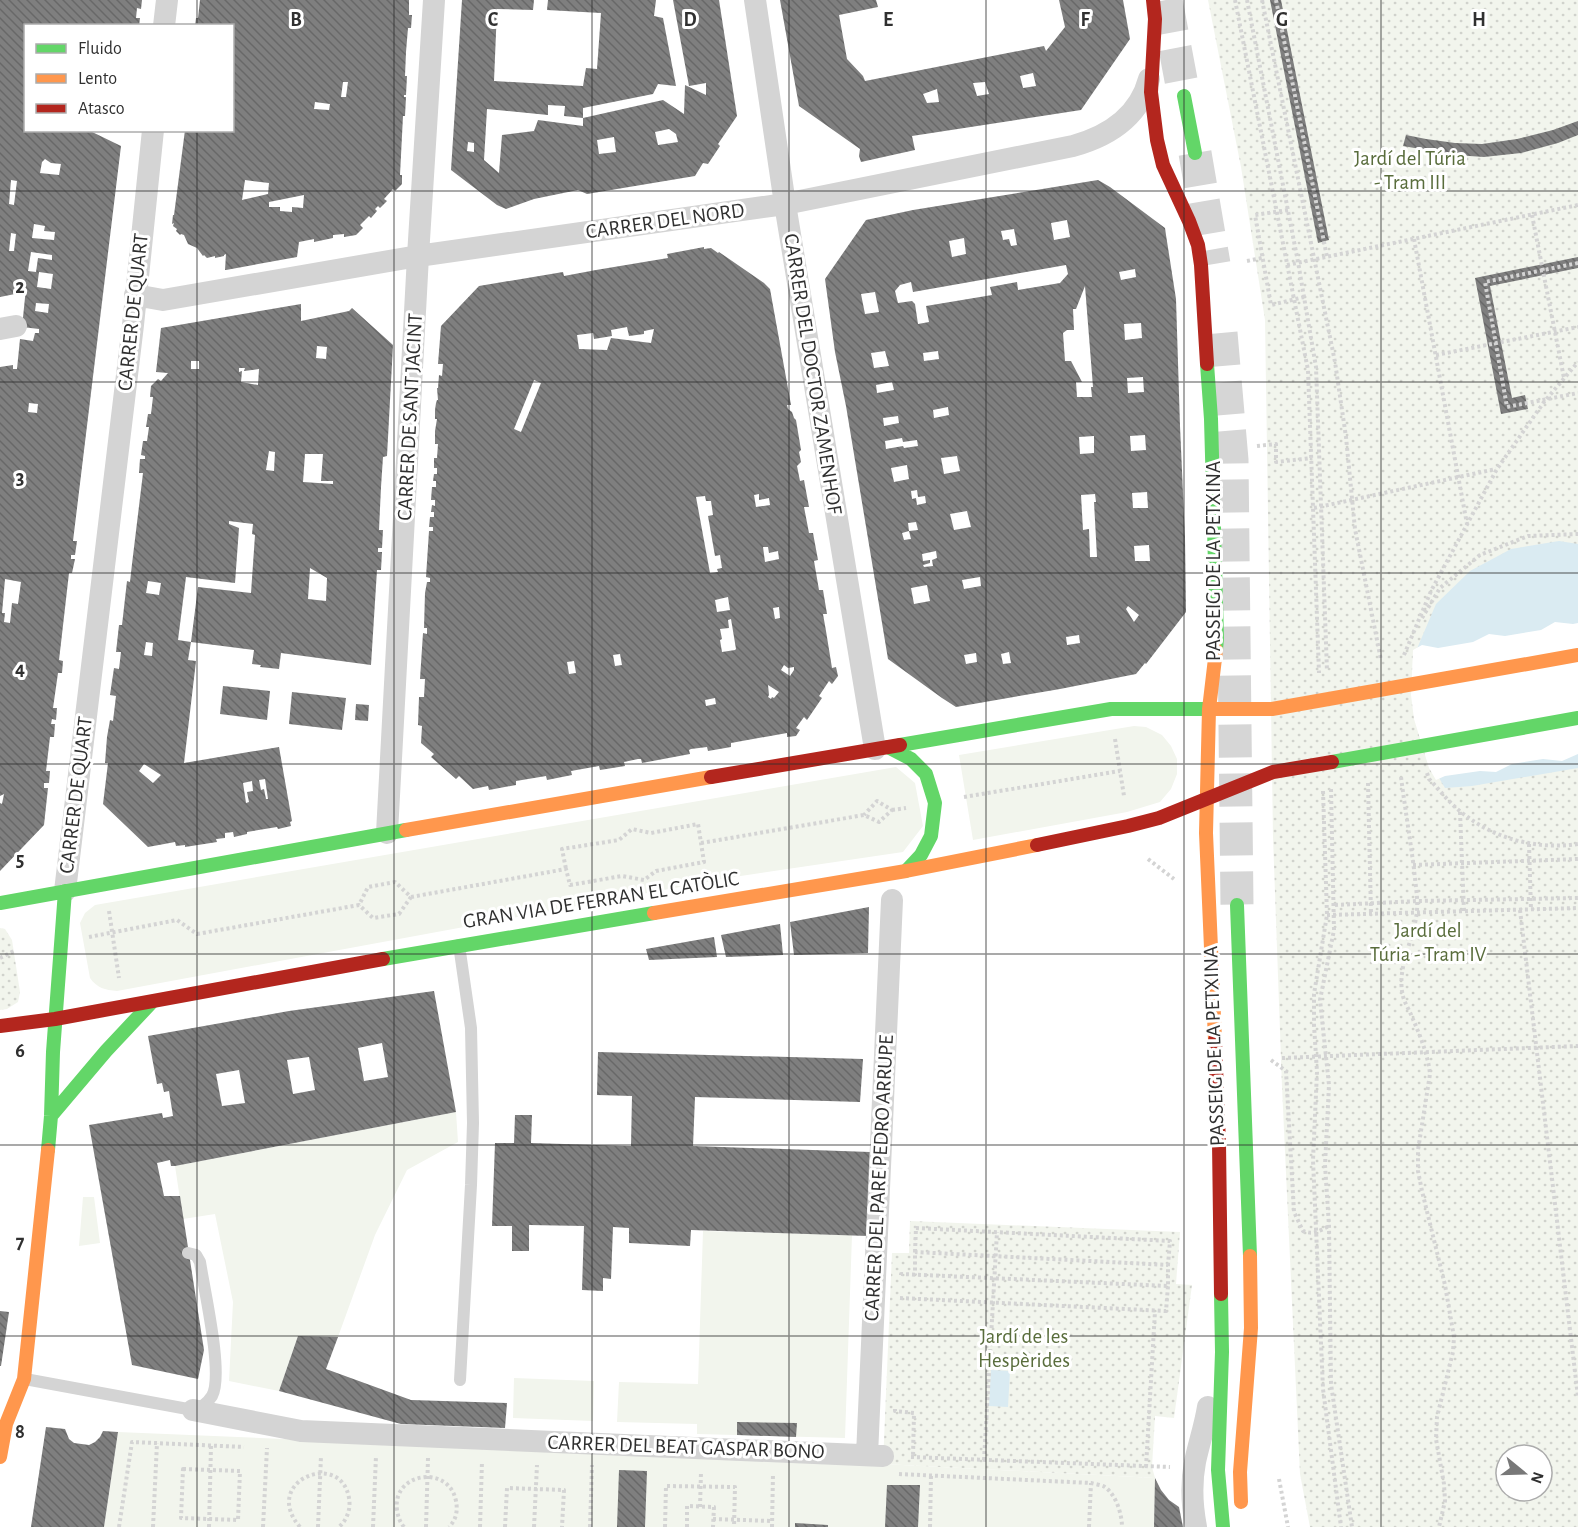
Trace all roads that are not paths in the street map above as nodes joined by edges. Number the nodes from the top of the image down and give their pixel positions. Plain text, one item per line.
1 (166, 0) edge
2 (434, 0) edge
3 (754, 0) edge
4 (1153, 0) edge
5 (164, 24) edge
6 (1153, 66) junction
7 (1184, 96) tunnel mouth
8 (153, 132) edge
9 (1195, 153) tunnel mouth
10 (786, 204) junction
11 (418, 255) junction
12 (135, 296) junction
13 (1578, 655) edge
14 (1209, 709) junction
15 (1578, 718) edge
16 (882, 748) junction
17 (1206, 800) junction
18 (387, 833) junction
19 (906, 871) junction
20 (65, 891) junction
21 (892, 900) dead end
22 (0, 903) edge
23 (1237, 905) tunnel mouth
24 (459, 945) junction
25 (151, 1003) junction
26 (55, 1019) junction
27 (0, 1026) edge
28 (51, 1116) junction
29 (1220, 1238) junction
30 (188, 1253) dead end
31 (24, 1378) junction
32 (460, 1380) dead end
33 (193, 1410) junction
34 (875, 1455) joint
35 (0, 1457) edge
36 (1242, 1515) dead end
37 (1196, 1527) edge
38 (1223, 1527) edge

1 - 5 street
2 - 11 street, CARRER DE SANT JACINT
3 - 10 street, CARRER DEL DOCTOR ZAMENHOF
4 - 6 main road, PASSEIG DE LA PETXINA
6 - 10 street, CARRER DEL NORD
6 - 14 main road, PASSEIG DE LA PETXINA
7 - 9 main road
8 - 12 street, CARRER DE QUART
10 - 11 street, CARRER DEL NORD
10 - 16 street, CARRER DEL DOCTOR ZAMENHOF
11 - 12 street, CARRER DEL NORD
11 - 18 street, CARRER DE SANT JACINT
12 - 20 street, CARRER DE QUART
13 - 14 main road
14 - 16 main road
14 - 17 main road, PASSEIG DE LA PETXINA
15 - 17 main road, GRAN VIA DE FERRAN EL CATÒLIC
16 - 18 main road
16 - 19 main road
17 - 19 main road, GRAN VIA DE FERRAN EL CATÒLIC
17 - 29 main road, PASSEIG DE LA PETXINA
18 - 20 main road
19 - 24 main road, GRAN VIA DE FERRAN EL CATÒLIC
20 - 22 main road
20 - 26 main road, CARRER DE QUART
21 - 34 street, CARRER DEL PARE PEDRO ARRUPE
23 - 36 main road, PASSEIG DE LA PETXINA
24 - 25 main road, GRAN VIA DE FERRAN EL CATÒLIC
24 - 32 lane
25 - 26 main road, GRAN VIA DE FERRAN EL CATÒLIC
25 - 28 main road
26 - 27 main road, GRAN VIA DE FERRAN EL CATÒLIC
26 - 28 main road, CARRER DE QUART
28 - 31 main road, CARRER DE QUART
29 - 37 street, PASSEIG DE LA PETXINA
29 - 38 main road, PASSEIG DE LA PETXINA
30 - 33 lane
31 - 33 lane, CARRER DEL BEAT GASPAR BONO
31 - 35 main road, CARRER DE QUART
33 - 34 street, CARRER DEL BEAT GASPAR BONO

